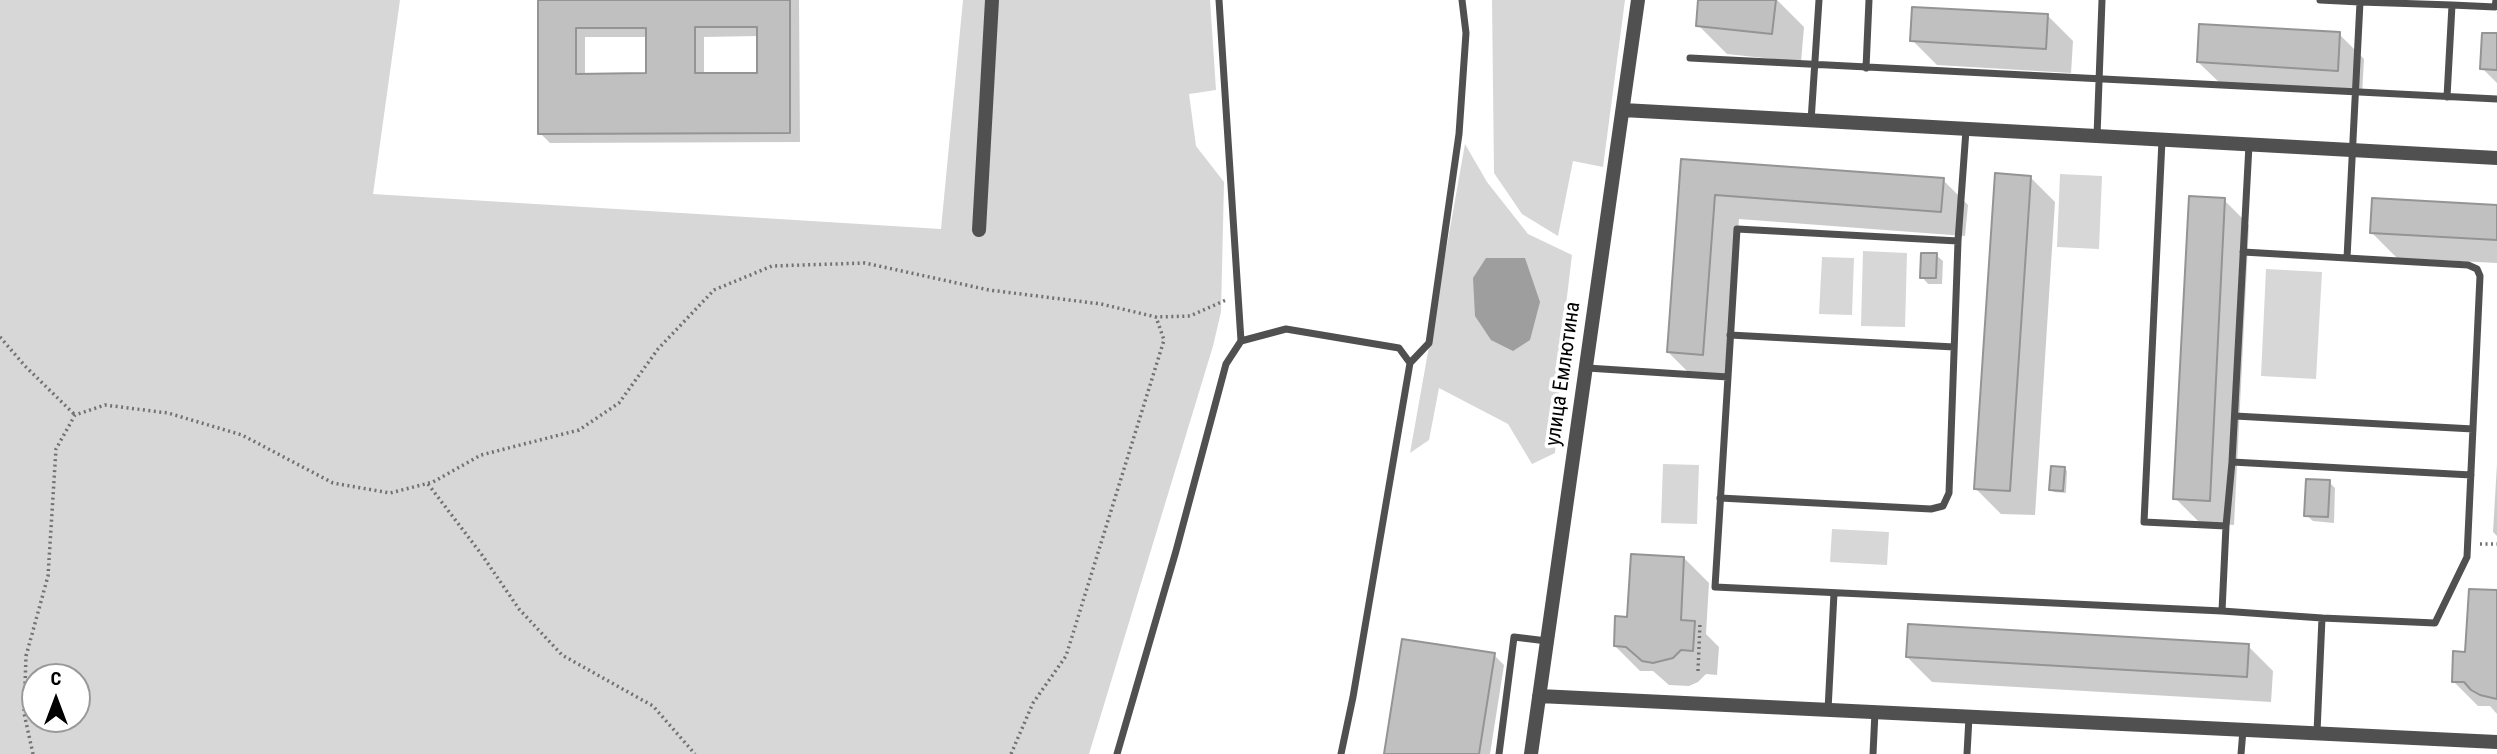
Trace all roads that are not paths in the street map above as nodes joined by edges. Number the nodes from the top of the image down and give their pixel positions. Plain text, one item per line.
1 (992, 0) edge
2 (1219, 0) edge
3 (1462, 0) edge
4 (1638, 0) edge
5 (1819, 0) edge
6 (1869, 0) edge
7 (2102, 0) edge
8 (2320, 0) edge
9 (2326, 0) edge
10 (2496, 0) edge
11 (2360, 2) junction
12 (2452, 5) junction
13 (1690, 58) dead end
14 (1815, 66) junction
15 (1866, 68) junction
16 (2099, 79) junction
17 (2357, 93) junction
18 (2447, 97) junction
19 (2497, 99) edge
20 (1623, 110) junction
21 (1811, 121) junction
22 (1966, 130) junction
23 (2097, 136) junction
24 (2162, 140) junction
25 (2249, 145) junction
26 (2354, 150) junction
27 (2497, 158) edge
28 (979, 230) dead end
29 (1958, 241) junction
30 (2243, 252) junction
31 (2347, 258) junction
32 (1730, 335) junction
33 (1241, 341) junction
34 (1954, 346) junction
35 (1410, 363) junction
36 (1587, 369) junction
37 (1728, 377) junction
38 (2235, 416) junction
39 (2473, 429) junction
40 (2232, 462) junction
41 (2471, 475) junction
42 (1720, 498) junction
43 (2226, 526) junction
44 (1834, 593) junction
45 (2222, 611) junction
46 (2322, 618) junction
47 (1547, 641) junction
48 (1539, 696) junction
49 (1828, 710) junction
50 (1875, 712) junction
51 (1969, 716) junction
52 (2243, 729) junction
53 (2317, 733) junction
54 (2497, 742) edge
55 (1117, 754) edge
56 (1341, 754) edge
57 (1499, 754) edge
58 (1531, 754) edge
59 (1873, 754) edge
60 (1967, 754) edge
61 (2241, 754) edge

1 - 28 street
2 - 33 lane
3 - 35 lane
4 - 20 street, улица Емлютина
5 - 14 lane
6 - 15 lane
7 - 16 lane
8 - 9 lane
9 - 11 lane
10 - 12 lane
11 - 12 lane
11 - 17 lane
12 - 18 lane
13 - 14 lane
14 - 15 lane
14 - 21 lane
15 - 16 lane
16 - 17 lane
16 - 23 lane
17 - 18 lane
17 - 26 lane
18 - 19 lane
20 - 21 street
20 - 36 street, улица Емлютина
21 - 22 street
22 - 23 street
22 - 29 lane
23 - 24 street
24 - 25 street
24 - 43 lane
25 - 26 street
25 - 30 lane
26 - 27 street
26 - 31 lane
29 - 32 lane
29 - 34 lane
30 - 31 lane
30 - 38 lane
31 - 39 lane
32 - 34 lane
32 - 37 lane
33 - 35 lane
33 - 55 lane
34 - 42 lane
35 - 56 lane
36 - 37 lane
36 - 47 street, улица Емлютина
37 - 42 lane
38 - 39 lane
38 - 40 lane
39 - 41 lane
40 - 41 lane
40 - 43 lane
41 - 46 lane
42 - 44 lane
43 - 45 lane
44 - 45 lane
44 - 49 lane
45 - 46 lane
46 - 53 lane
47 - 48 street, улица Емлютина
47 - 57 lane
48 - 49 street
48 - 58 street, улица Емлютина
49 - 50 street
50 - 51 street
50 - 59 lane
51 - 52 street
51 - 60 lane
52 - 53 street
52 - 61 lane
53 - 54 street

